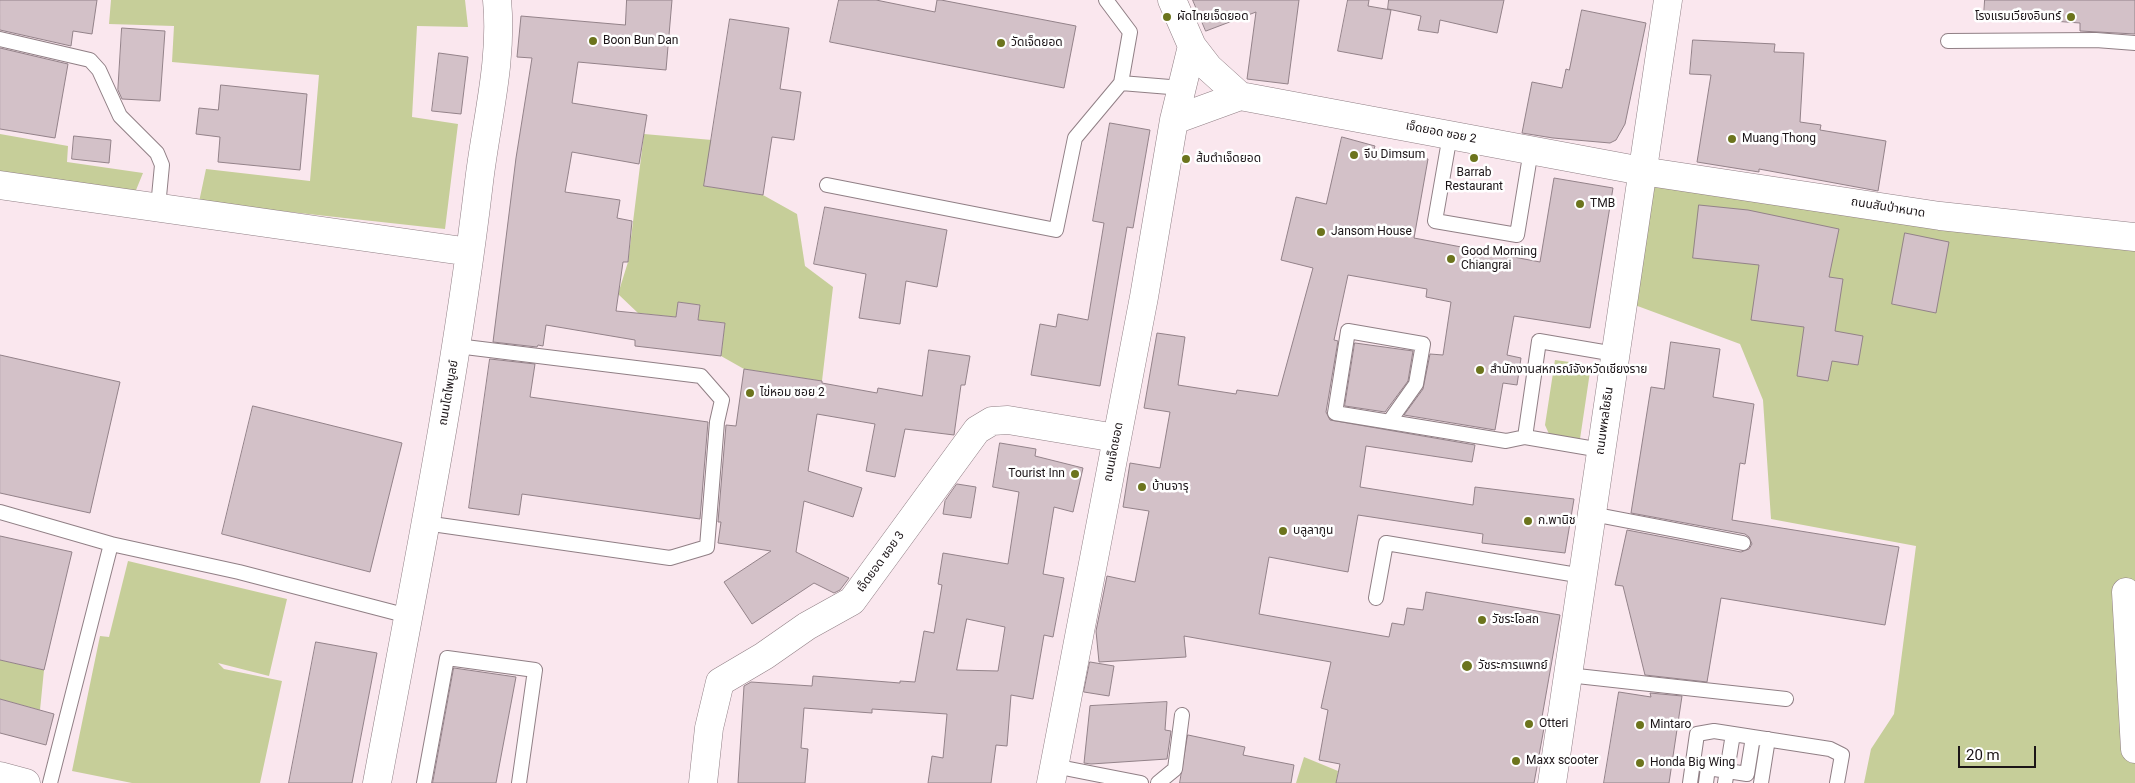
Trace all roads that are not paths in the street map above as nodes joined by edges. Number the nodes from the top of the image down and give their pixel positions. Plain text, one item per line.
1 (497, 0) edge
2 (1106, 0) edge
3 (1172, 0) edge
4 (1668, 0) edge
5 (0, 39) edge
6 (1948, 41) dead end
7 (2135, 43) edge
8 (1192, 46) junction
9 (1121, 83) junction
10 (1182, 88) junction
11 (1240, 96) junction
12 (1174, 120) junction
13 (1450, 135) junction
14 (1531, 150) junction
15 (1642, 171) junction
16 (0, 184) edge
17 (827, 185) dead end
18 (158, 207) junction
19 (2135, 237) edge
20 (470, 252) junction
21 (457, 346) junction
22 (1616, 354) junction
23 (1389, 422) junction
24 (1525, 437) junction
25 (1116, 438) junction
26 (1601, 450) junction
27 (0, 512) edge
28 (1592, 514) junction
29 (425, 522) junction
30 (1743, 543) dead end
31 (111, 544) junction
32 (1583, 576) junction
33 (2126, 592) dead end
34 (1376, 598) dead end
35 (408, 616) junction
36 (1568, 675) junction
37 (1786, 700) dead end
38 (1182, 715) dead end
39 (1733, 734) junction
40 (1753, 737) junction
41 (1768, 739) junction
42 (2135, 749) edge
43 (1052, 774) edge
44 (0, 776) edge
45 (1726, 777) edge
46 (26, 783) edge
47 (50, 783) edge
48 (377, 783) edge
49 (424, 783) edge
50 (519, 783) edge
51 (703, 783) edge
52 (1141, 783) edge
53 (1158, 783) edge
54 (1552, 783) edge
55 (1690, 783) edge
56 (1706, 783) edge
57 (1761, 783) edge
58 (1837, 783) edge

1 - 20 street, ถนนโตไพบูลย์
2 - 9 lane
3 - 8 street
4 - 15 street, ถนนพหลโยธิน
5 - 18 lane
6 - 7 lane
8 - 10 street, ถนนเจ็ดยอด
8 - 11 street
9 - 10 lane
9 - 17 lane
10 - 12 street, ถนนเจ็ดยอด
11 - 12 street
11 - 13 street, เจ็ดยอด ซอย 2
12 - 25 street, ถนนเจ็ดยอด
13 - 14 street, เจ็ดยอด ซอย 2
13 - 14 lane
14 - 15 street, เจ็ดยอด ซอย 2
15 - 19 street, ถนนสันป่าหนาด
15 - 22 street, ถนนพหลโยธิน
16 - 18 street
18 - 20 street
20 - 21 street, ถนนโตไพบูลย์
21 - 29 street, ถนนโตไพบูลย์
21 - 29 lane
22 - 24 lane
22 - 26 street, ถนนพหลโยธิน
23 - 23 lane
23 - 24 lane
24 - 26 lane
25 - 43 street, ถนนเจ็ดยอด
25 - 51 street, เจ็ดยอด ซอย 3
26 - 28 street, ถนนพหลโยธิน
27 - 31 lane
28 - 30 lane
28 - 32 street, ถนนพหลโยธิน
29 - 35 street, ถนนโตไพบูลย์
31 - 35 lane
31 - 47 lane
32 - 34 lane
32 - 36 street, ถนนพหลโยธิน
33 - 42 street
35 - 48 street, ถนนโตไพบูลย์
36 - 37 lane
36 - 54 street, ถนนพหลโยธิน
38 - 53 lane
39 - 40 lane
39 - 45 lane
39 - 55 lane
40 - 41 lane
40 - 45 lane
41 - 57 lane
41 - 58 lane
43 - 52 lane
44 - 46 street
45 - 56 lane
49 - 50 lane

